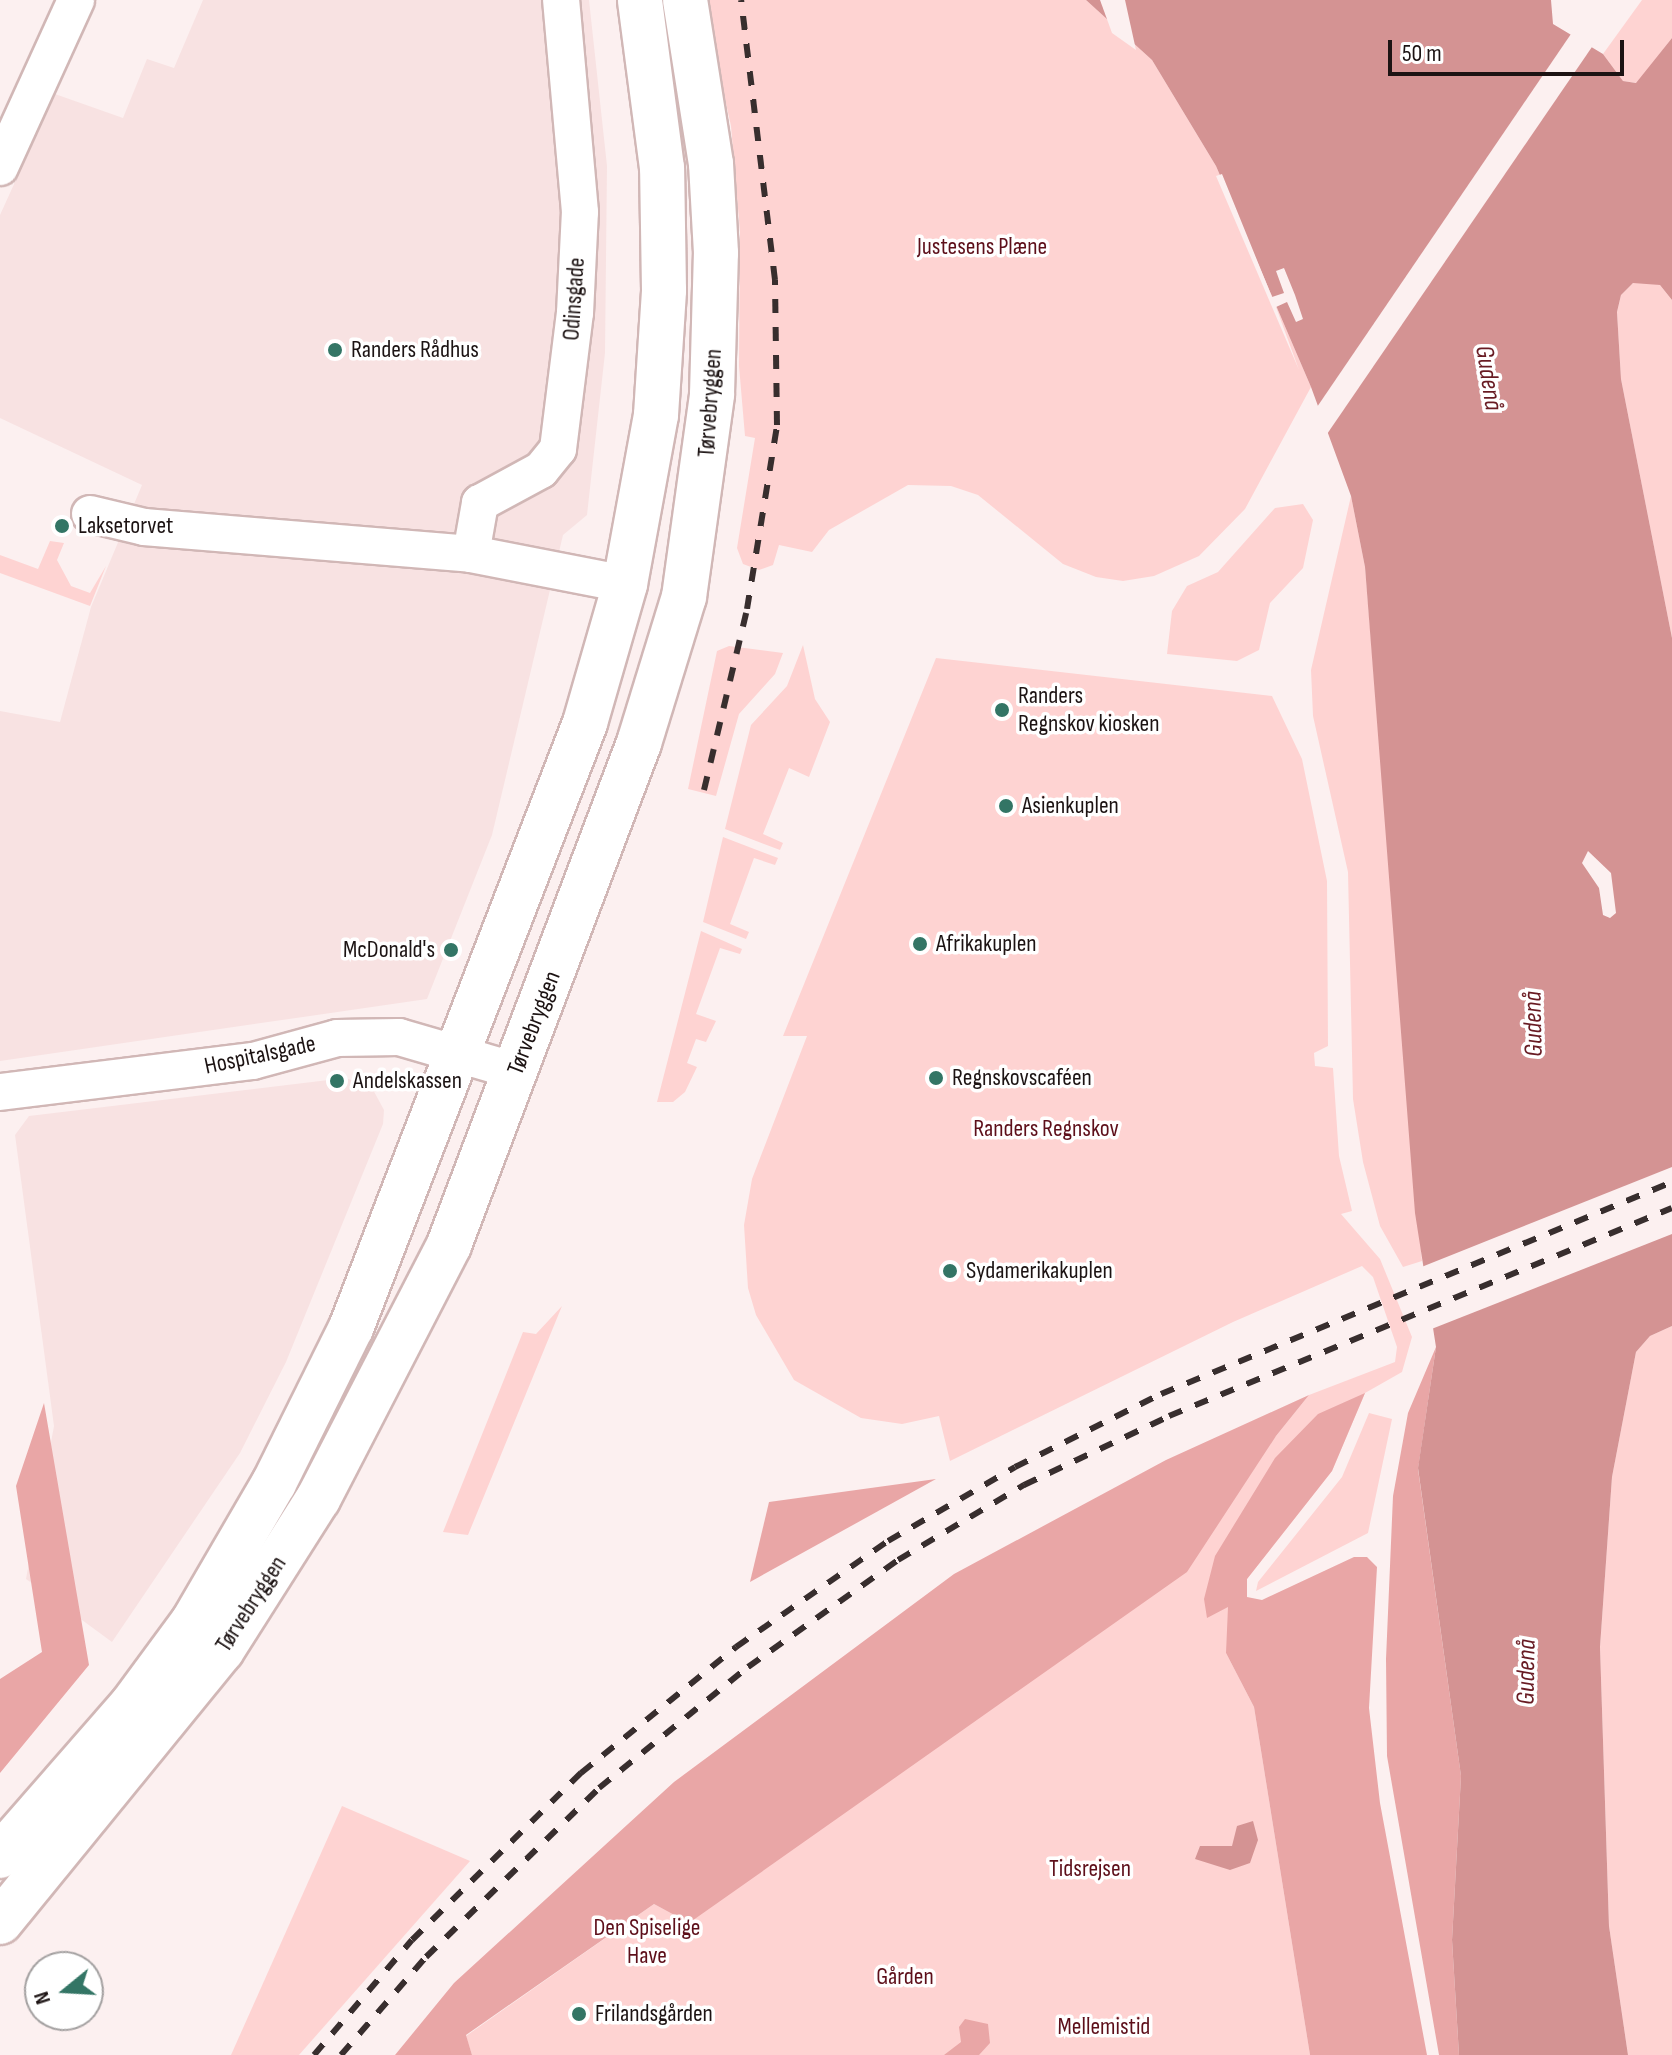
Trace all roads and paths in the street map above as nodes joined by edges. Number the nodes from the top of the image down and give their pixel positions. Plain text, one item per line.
1 (561, 0) edge
2 (640, 0) edge
3 (685, 0) edge
4 (70, 1) edge
5 (0, 167) edge
6 (90, 514) dead end
7 (471, 554) junction
8 (625, 584) junction
9 (460, 1055) junction
10 (516, 1071) junction
11 (0, 1092) edge
12 (0, 1856) edge
13 (0, 1922) edge

1 - 7 street, Odinsgade
2 - 8 main road, Tørvebryggen
3 - 10 main road, Tørvebryggen
4 - 5 street
6 - 7 street
7 - 8 street
8 - 9 main road, Tørvebryggen
9 - 10 street, Hospitalsgade
9 - 11 street, Hospitalsgade
9 - 12 main road, Tørvebryggen
10 - 13 main road, Tørvebryggen

